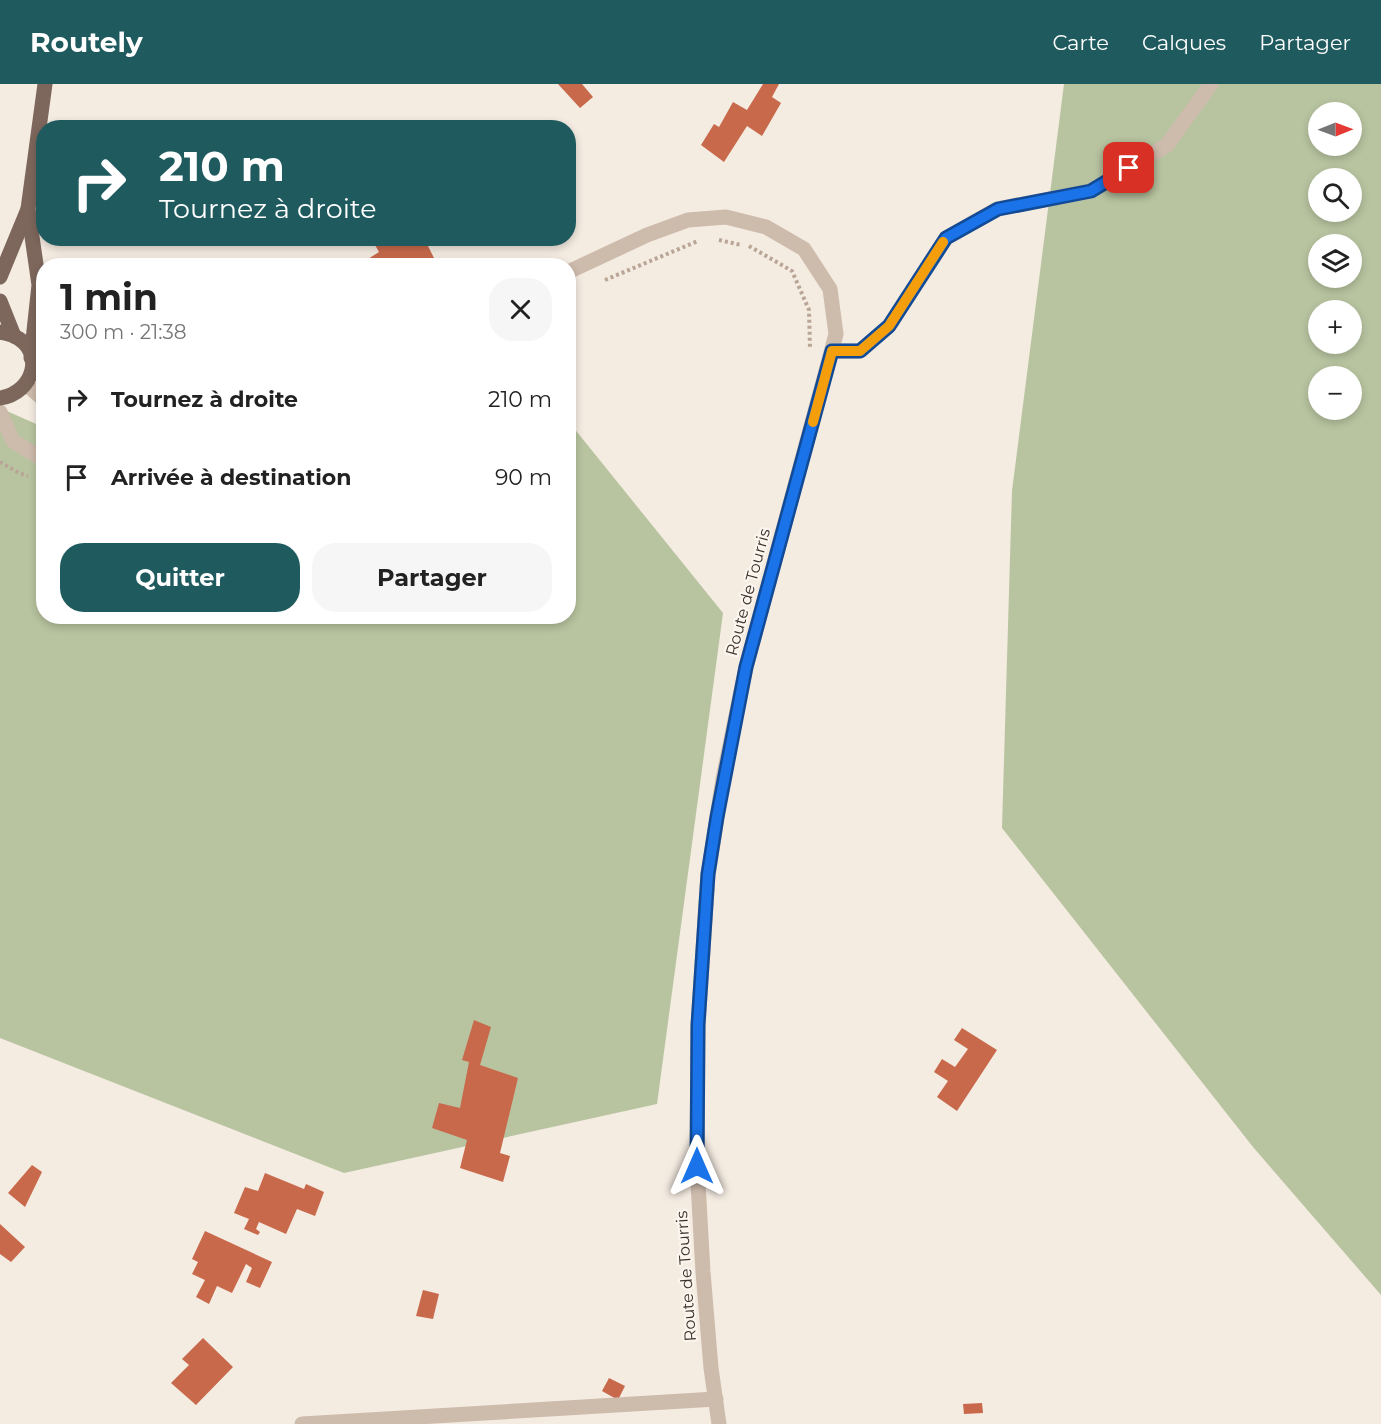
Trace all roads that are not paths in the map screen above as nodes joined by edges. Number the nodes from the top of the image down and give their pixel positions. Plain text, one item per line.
1 (45, 84) edge
2 (1211, 84) edge
3 (40, 120) edge
4 (36, 150) edge
5 (28, 208) junction
6 (36, 264) edge
7 (576, 268) edge
8 (0, 277) edge
9 (0, 301) edge
10 (36, 312) edge
11 (7, 334) edge
12 (832, 351) junction
13 (31, 358) junction
14 (27, 385) junction
15 (36, 393) edge
16 (0, 398) edge
17 (0, 412) edge
18 (36, 455) edge
19 (716, 1399) junction
20 (302, 1424) edge
21 (719, 1424) edge

1 - 3 main road
2 - 12 street
4 - 5 main road
5 - 6 main road
5 - 8 main road
7 - 12 street, Route de Tourris
9 - 11 main road
10 - 13 main road
11 - 13 main road
12 - 19 street, Route de Tourris
13 - 14 main road
14 - 15 street
14 - 16 main road
17 - 18 street
19 - 20 street
19 - 21 street, Route de Tourris

